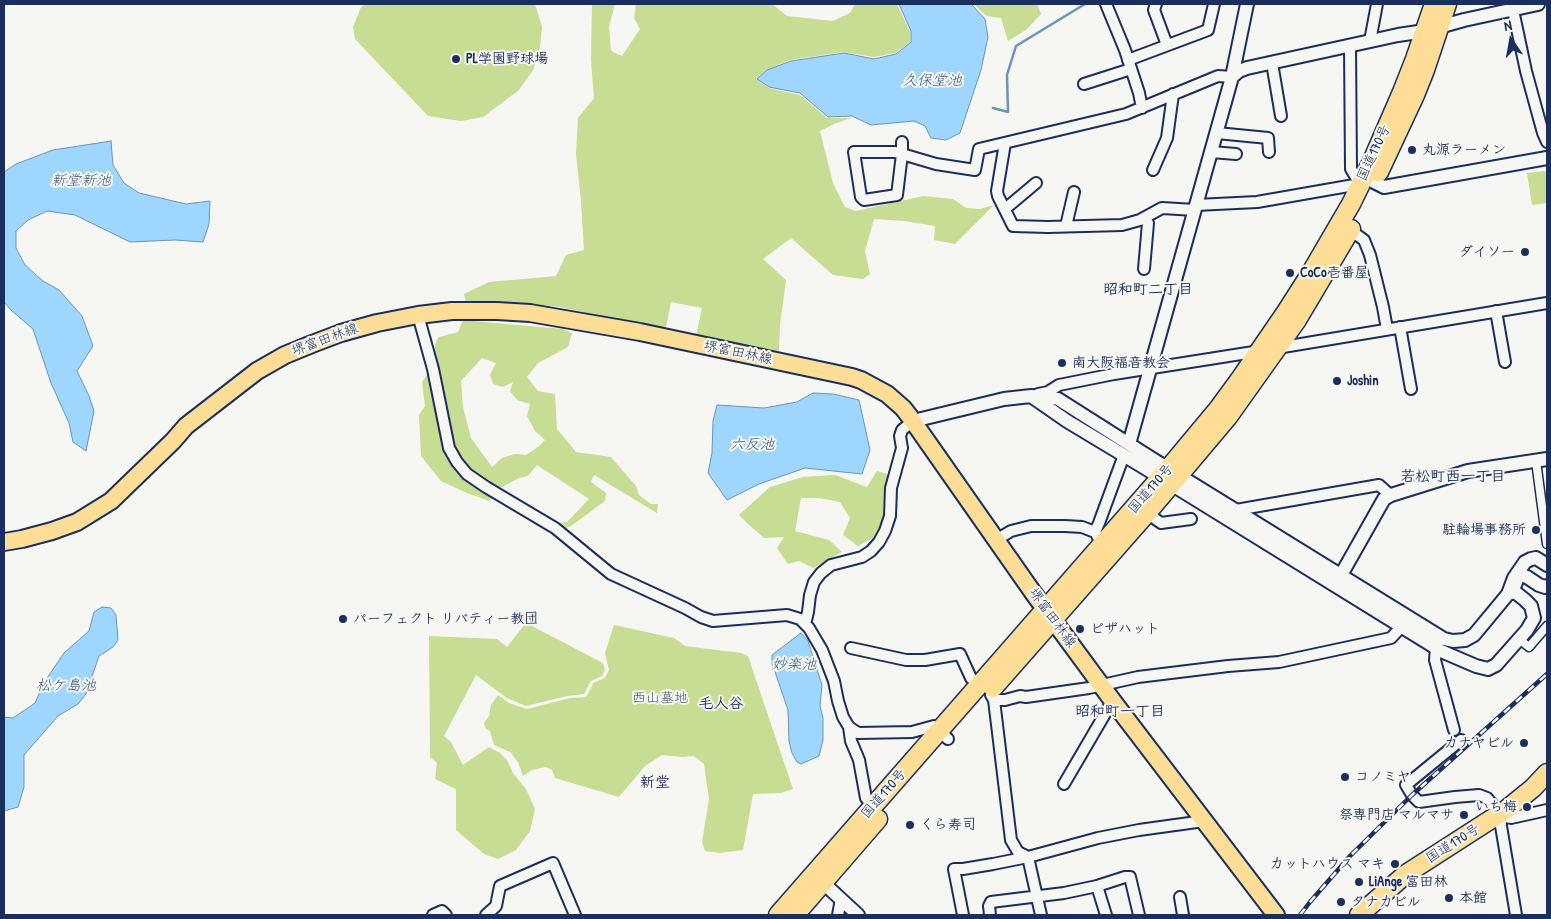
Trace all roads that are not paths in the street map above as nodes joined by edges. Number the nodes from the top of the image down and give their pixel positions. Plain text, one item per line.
1 (1106, 4) edge
2 (1156, 4) edge
3 (1214, 4) edge
4 (1247, 4) edge
5 (1377, 4) edge
6 (1434, 4) edge
7 (1447, 4) edge
8 (1538, 4) edge
9 (1513, 10) junction
10 (1432, 29) junction
11 (1370, 41) junction
12 (1167, 45) junction
13 (1350, 46) junction
14 (1272, 62) junction
15 (1130, 64) junction
16 (1232, 77) junction
17 (1084, 84) dead end
18 (1173, 94) junction
19 (1142, 108) junction
20 (1281, 116) dead end
21 (1217, 133) junction
22 (902, 142) dead end
23 (1547, 142) edge
24 (1006, 143) junction
25 (1211, 152) junction
26 (1269, 152) dead end
27 (902, 154) junction
28 (1236, 154) dead end
29 (1547, 158) edge
30 (1153, 170) dead end
31 (1036, 183) dead end
32 (1367, 183) junction
33 (1074, 192) dead end
34 (1195, 207) junction
35 (1005, 209) junction
36 (1145, 218) junction
37 (1066, 226) junction
38 (1350, 230) junction
39 (1144, 269) dead end
40 (1547, 302) edge
41 (1496, 311) junction
42 (418, 315) junction
43 (1400, 327) junction
44 (1386, 329) junction
45 (1278, 348) junction
46 (1260, 351) junction
47 (1505, 362) dead end
48 (1150, 369) junction
49 (1411, 389) dead end
50 (1031, 396) junction
51 (913, 421) junction
52 (1126, 450) junction
53 (1542, 460) edge
54 (1170, 477) junction
55 (1390, 495) junction
56 (1236, 510) junction
57 (1148, 513) junction
58 (1191, 518) dead end
59 (1098, 538) junction
60 (996, 540) junction
61 (4, 542) edge
62 (1547, 544) edge
63 (1547, 566) edge
64 (1341, 575) junction
65 (1547, 586) edge
66 (1512, 593) junction
67 (1050, 615) junction
68 (805, 624) junction
69 (1402, 626) junction
70 (1547, 626) edge
71 (1519, 639) junction
72 (851, 648) dead end
73 (1436, 648) junction
74 (1102, 686) junction
75 (988, 693) junction
76 (1115, 704) junction
77 (849, 728) junction
78 (1454, 730) dead end
79 (944, 735) junction
80 (1461, 740) dead end
81 (1547, 773) edge
82 (1064, 784) dead end
83 (874, 807) junction
84 (1547, 810) edge
85 (1500, 814) junction
86 (1204, 821) junction
87 (1028, 857) junction
88 (819, 879) junction
89 (1097, 886) junction
90 (1037, 897) junction
91 (1180, 897) dead end
92 (841, 899) junction
93 (433, 915) edge
94 (446, 915) edge
95 (486, 915) edge
96 (575, 915) edge
97 (778, 915) edge
98 (795, 915) edge
99 (838, 915) edge
100 (858, 915) edge
101 (963, 915) edge
102 (990, 915) edge
103 (1042, 915) edge
104 (1106, 915) edge
105 (1139, 915) edge
106 (1183, 915) edge
107 (1276, 915) edge
108 (1359, 915) edge
109 (1516, 915) edge

1 - 15 street
2 - 12 street
3 - 12 street
4 - 16 street
5 - 11 street
6 - 10 highway, 国道170号
7 - 10 highway, 国道170号
8 - 9 street
9 - 10 street
9 - 23 street
10 - 11 street
10 - 32 highway, 国道170号
11 - 13 street
12 - 15 street
13 - 14 street
13 - 32 street
14 - 16 street
14 - 20 street
15 - 17 street
15 - 19 street
16 - 18 street
16 - 21 street
18 - 19 street
18 - 30 street
19 - 24 street
21 - 25 street
21 - 26 street
22 - 27 street
24 - 27 street
24 - 35 street
25 - 28 street
25 - 34 street
27 - 27 street
29 - 32 street
31 - 35 street
32 - 34 street
32 - 38 highway, 国道170号
32 - 46 highway, 国道170号
33 - 37 street
34 - 36 street
34 - 48 street
35 - 37 street
36 - 37 street
36 - 39 street
38 - 44 street
38 - 45 highway, 国道170号
40 - 41 street
41 - 43 street
41 - 47 street
42 - 51 main road, 堺富田林線
42 - 61 main road, 堺富田林線
42 - 68 street
43 - 44 street
43 - 49 street
44 - 45 street
45 - 46 street
45 - 54 highway, 国道170号
46 - 48 street
46 - 54 highway, 国道170号
48 - 50 street
48 - 52 street
50 - 51 street
50 - 52 street
51 - 60 main road, 堺富田林線
51 - 68 street
52 - 54 street
52 - 59 street
53 - 55 street
53 - 62 street
54 - 56 street
54 - 57 highway, 国道170号
54 - 59 highway, 国道170号
54 - 69 street
55 - 56 street
55 - 64 street
56 - 64 street
57 - 58 street
57 - 67 highway, 国道170号
59 - 60 street
59 - 67 highway, 国道170号
60 - 67 main road, 堺富田林線
63 - 66 street
64 - 66 street
65 - 66 street
66 - 71 street
67 - 74 main road, 堺富田林線
67 - 75 highway, 国道170号
68 - 77 street
69 - 73 street
69 - 74 street
70 - 71 street
71 - 73 street
72 - 75 street
73 - 78 street
74 - 75 street
74 - 76 main road, 堺富田林線
75 - 79 highway, 国道170号
75 - 87 street
76 - 82 street
76 - 86 main road, 堺富田林線
77 - 79 street
77 - 83 street
79 - 83 highway, 国道170号
79 - 88 highway, 国道170号
80 - 85 street
81 - 85 highway, 国道170号
83 - 88 highway, 国道170号
84 - 85 street
85 - 108 highway, 国道170号
85 - 109 street
86 - 87 street
86 - 107 main road, 堺富田林線
87 - 90 street
87 - 101 street
88 - 92 street
88 - 97 highway, 国道170号
88 - 98 highway, 国道170号
89 - 90 street
89 - 104 street
89 - 105 street
90 - 102 street
90 - 103 street
91 - 106 street
92 - 99 street
92 - 100 street
93 - 94 street
95 - 96 street

